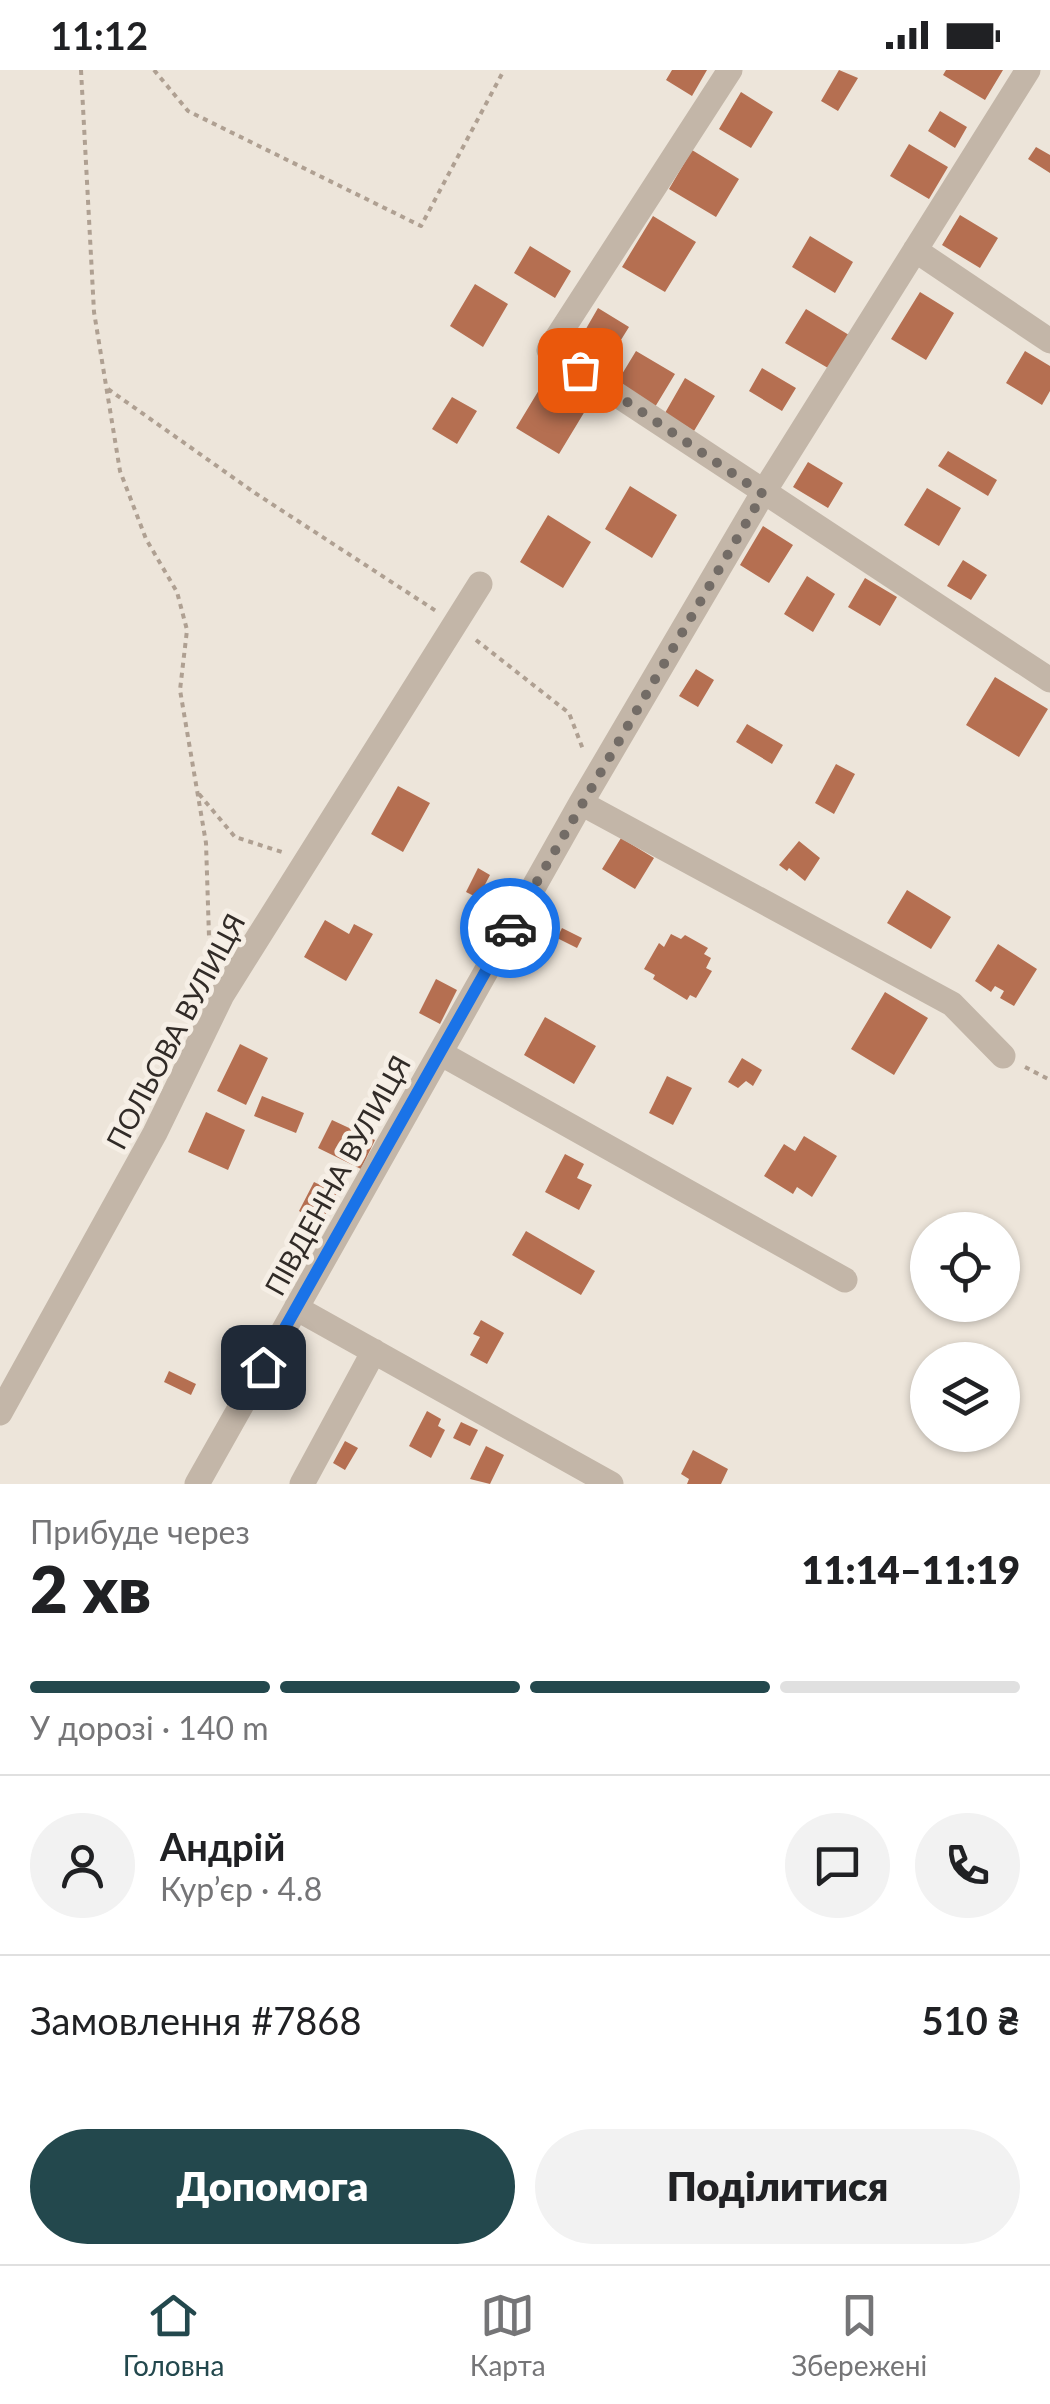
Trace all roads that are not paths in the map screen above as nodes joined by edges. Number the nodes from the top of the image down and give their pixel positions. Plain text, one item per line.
1 (730, 70) edge
2 (1028, 70) edge
3 (915, 250) junction
4 (1050, 341) edge
5 (763, 494) junction
6 (480, 584) dead end
7 (1050, 680) edge
8 (582, 804) junction
9 (440, 1052) junction
10 (1003, 1056) dead end
11 (845, 1280) dead end
12 (296, 1308) junction
13 (374, 1351) junction
14 (0, 1413) edge
15 (197, 1484) edge
16 (302, 1484) edge
17 (611, 1484) edge

1 - 5 street
2 - 3 street, ПІВДЕННА ВУЛИЦЯ
3 - 4 street
3 - 5 street, ПІВДЕННА ВУЛИЦЯ
5 - 7 street
5 - 8 street, ПІВДЕННА ВУЛИЦЯ
6 - 14 street, ПОЛЬОВА ВУЛИЦЯ
8 - 9 street, ПІВДЕННА ВУЛИЦЯ
8 - 10 street
9 - 11 street, ПІВДЕННА ВУЛИЦЯ
9 - 12 street, ПІВДЕННА ВУЛИЦЯ
12 - 13 street
12 - 15 street, ПІВДЕННА ВУЛИЦЯ
13 - 16 street
13 - 17 street

